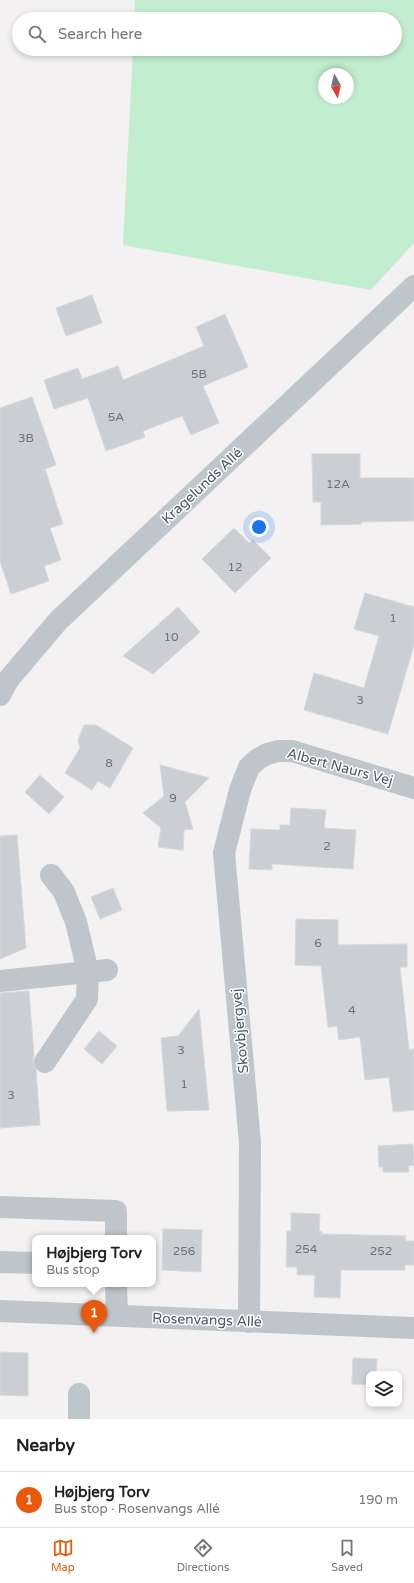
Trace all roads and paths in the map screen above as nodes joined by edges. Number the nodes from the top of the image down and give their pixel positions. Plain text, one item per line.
1 (414, 286) edge
2 (0, 695) edge
3 (266, 754) joint
4 (414, 788) edge
5 (51, 875) dead end
6 (98, 971) junction
7 (0, 981) edge
8 (45, 1062) dead end
9 (0, 1207) edge
10 (116, 1235) edge
11 (0, 1262) edge
12 (32, 1263) edge
13 (116, 1287) edge
14 (0, 1311) edge
15 (117, 1316) junction
16 (249, 1322) junction
17 (414, 1328) edge
18 (78, 1394) dead end
19 (79, 1419) edge

1 - 2 street, Kragelunds Allé
3 - 4 street, Albert Naurs Vej
3 - 16 street, Skovbjergvej
5 - 6 street
6 - 7 street
6 - 8 street
9 - 10 street
11 - 12 street
13 - 15 street
14 - 15 street, Rosenvangs Allé
15 - 16 street, Rosenvangs Allé
16 - 17 street, Rosenvangs Allé
18 - 19 street

